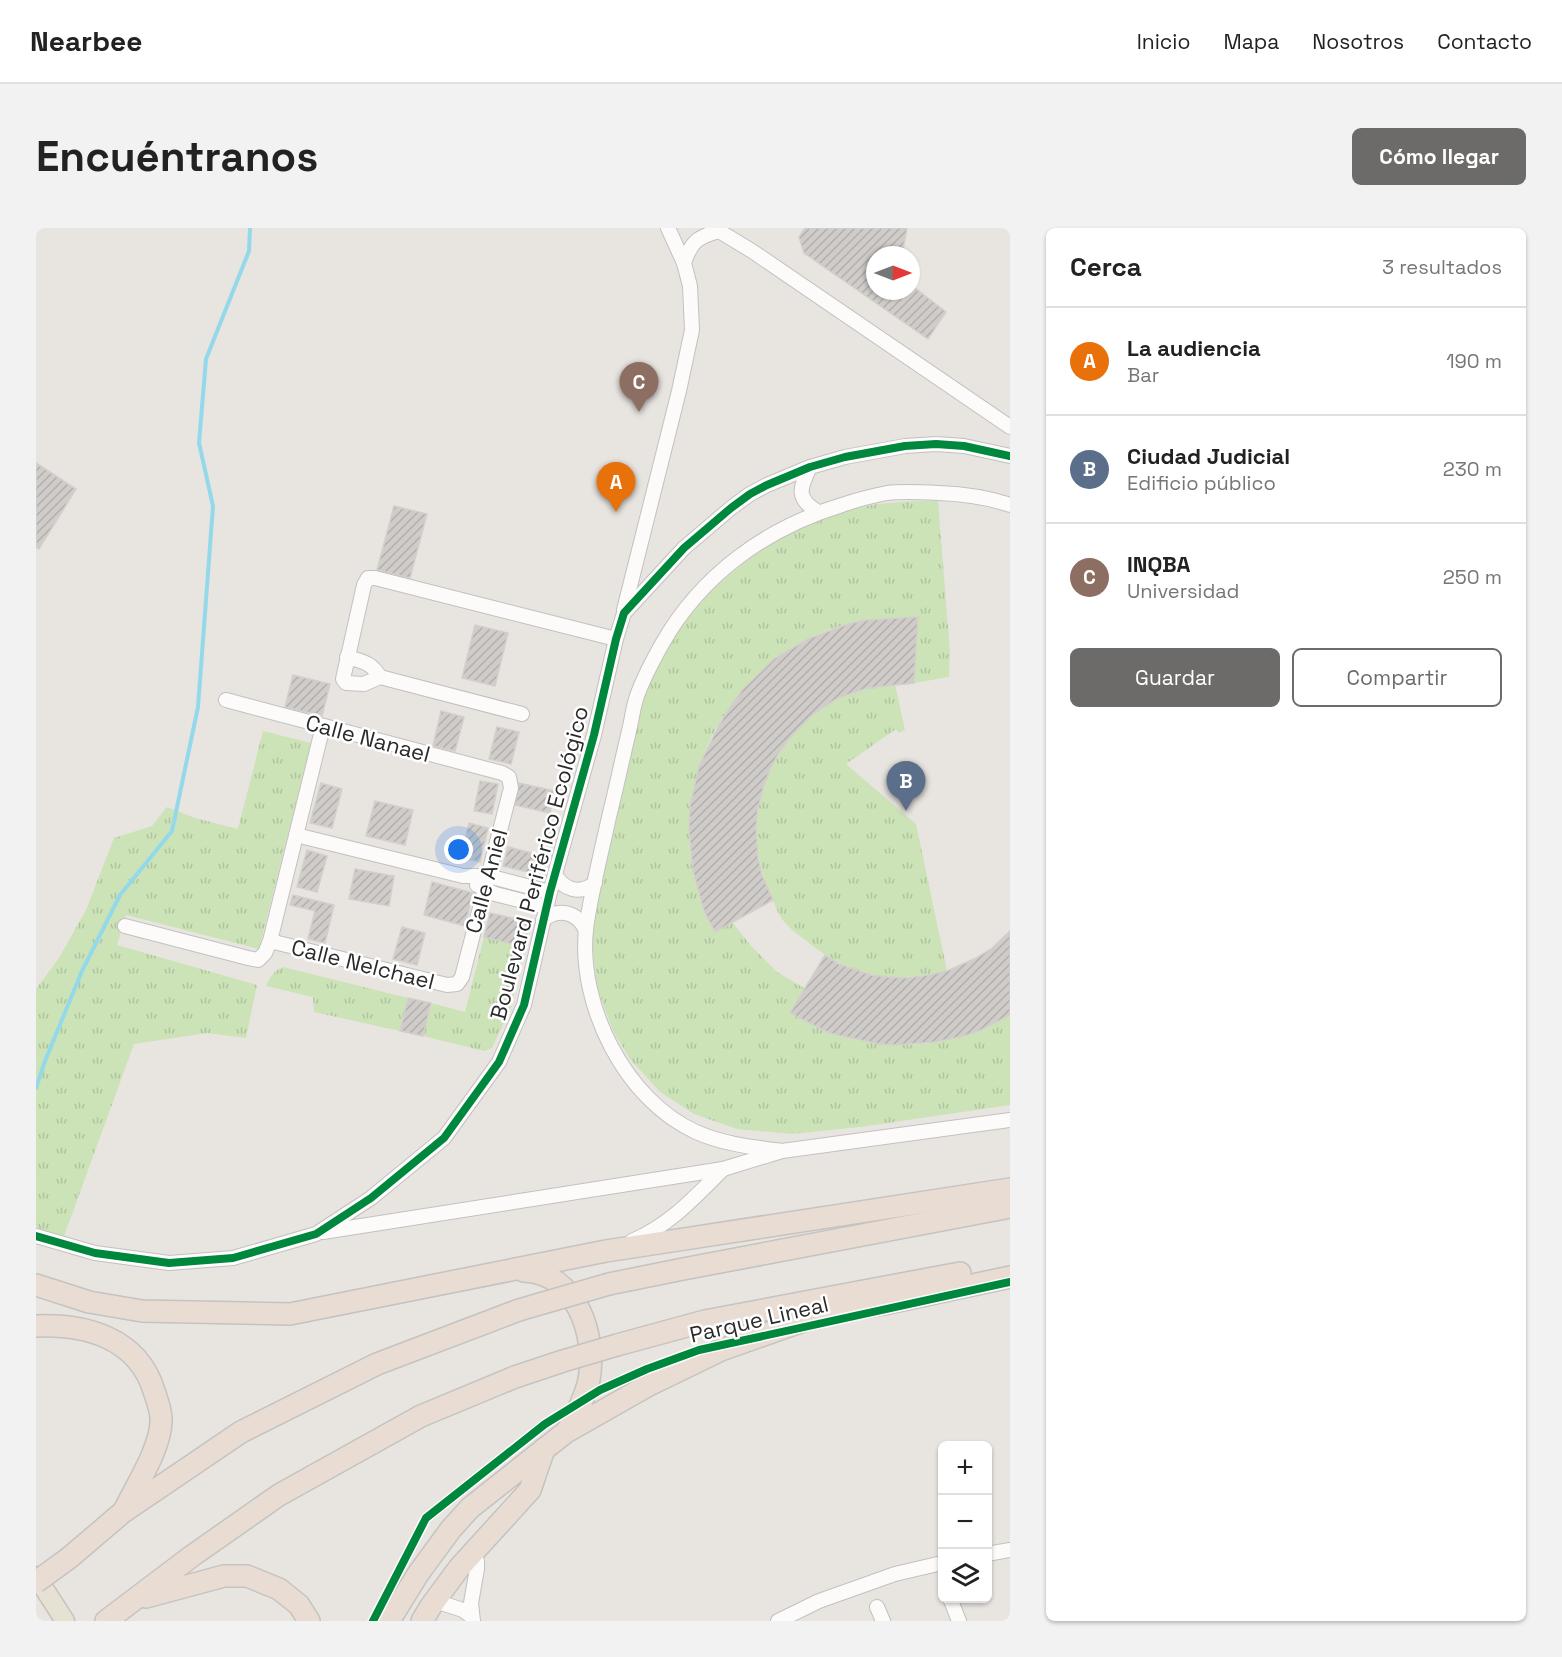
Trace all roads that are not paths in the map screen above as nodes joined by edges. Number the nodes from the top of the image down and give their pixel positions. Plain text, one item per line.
1 (668, 228) edge
2 (717, 229) edge
3 (684, 263) junction
4 (1010, 427) edge
5 (1010, 456) edge
6 (810, 467) junction
7 (1010, 505) edge
8 (818, 512) junction
9 (624, 613) junction
10 (616, 639) junction
11 (347, 657) junction
12 (380, 677) junction
13 (226, 700) dead end
14 (522, 714) dead end
15 (323, 726) junction
16 (509, 777) joint
17 (296, 834) junction
18 (555, 874) junction
19 (486, 882) junction
20 (595, 883) junction
21 (550, 891) junction
22 (545, 914) junction
23 (125, 927) dead end
24 (586, 931) junction
25 (270, 941) junction
26 (457, 984) joint
27 (1010, 1120) edge
28 (782, 1151) junction
29 (723, 1169) junction
30 (1010, 1188) edge
31 (1010, 1207) edge
32 (316, 1234) junction
33 (36, 1236) edge
34 (606, 1251) junction
35 (1010, 1264) edge
36 (514, 1270) junction
37 (1010, 1277) edge
38 (36, 1285) edge
39 (36, 1326) edge
40 (566, 1432) junction
41 (544, 1449) junction
42 (123, 1512) junction
43 (1010, 1550) edge
44 (992, 1553) edge
45 (471, 1554) junction
46 (938, 1564) edge
47 (36, 1576) edge
48 (36, 1582) edge
49 (134, 1600) junction
50 (435, 1601) junction
51 (952, 1603) edge
52 (877, 1607) dead end
53 (111, 1618) edge
54 (472, 1619) edge
55 (65, 1621) edge
56 (309, 1621) edge
57 (389, 1621) edge
58 (422, 1621) edge
59 (778, 1621) edge
60 (883, 1621) edge
61 (959, 1621) edge

1 - 3 street
2 - 3 street
2 - 4 street
3 - 9 street
5 - 6 street, Boulevard Periférico Ecológico
6 - 8 street
6 - 9 street, Boulevard Periférico Ecológico
7 - 8 street
8 - 20 street
9 - 10 street, Boulevard Periférico Ecológico
10 - 11 street
10 - 18 street, Boulevard Periférico Ecológico
11 - 12 street
11 - 12 street
12 - 14 street
13 - 15 street, Calle Nanael
15 - 16 street, Calle Nanael
15 - 17 street
16 - 19 street, Calle Aniel
17 - 19 street
17 - 25 street
18 - 20 street
18 - 21 street, Boulevard Periférico Ecológico
19 - 21 street
19 - 22 street
19 - 26 street, Calle Aniel
20 - 24 street
21 - 22 street, Boulevard Periférico Ecológico
22 - 24 street
22 - 32 street, Boulevard Periférico Ecológico
23 - 25 street, Calle Nelchael
24 - 28 street
25 - 26 street, Calle Nelchael
27 - 28 street
28 - 29 street
29 - 32 street
29 - 34 street
30 - 34 highway
31 - 42 highway, bridge
32 - 33 street, Boulevard Periférico Ecológico
34 - 36 highway
35 - 49 highway, bridge
36 - 38 highway
36 - 40 highway
37 - 40 highway
39 - 42 highway
40 - 41 highway
41 - 45 highway
41 - 57 highway
42 - 48 highway, bridge
43 - 44 street
45 - 50 highway
45 - 54 street
46 - 59 street
47 - 55 main road
49 - 53 highway
49 - 56 highway
50 - 54 street
50 - 58 highway
51 - 61 street
52 - 60 street

